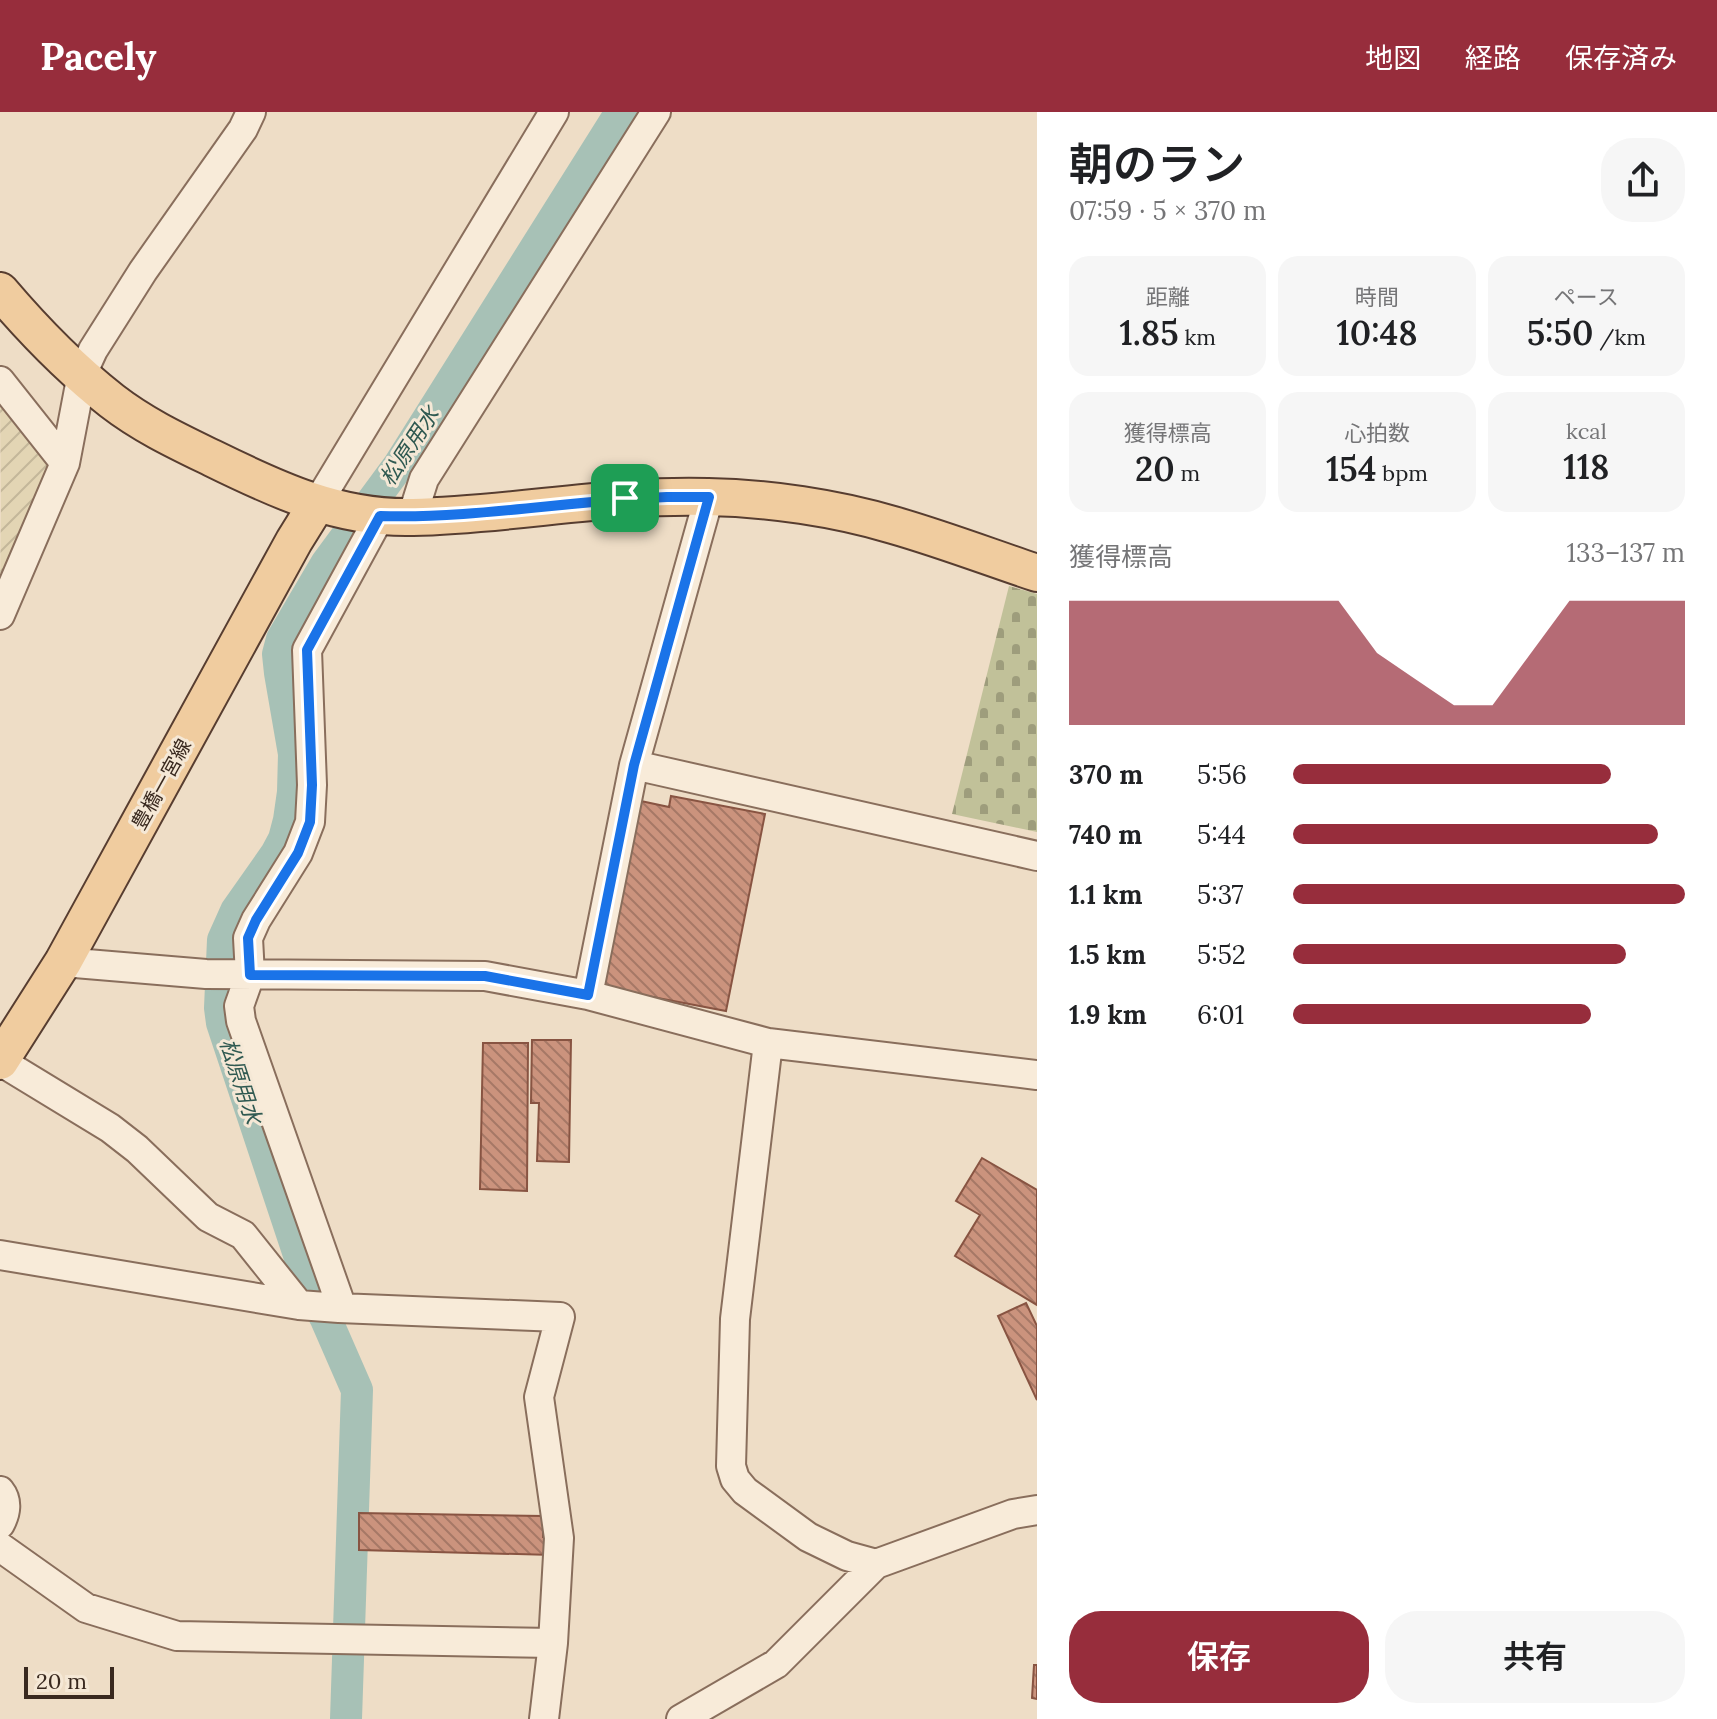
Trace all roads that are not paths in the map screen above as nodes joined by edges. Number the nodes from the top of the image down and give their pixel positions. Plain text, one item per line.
1 (251, 112) edge
2 (554, 112) edge
3 (656, 112) edge
4 (0, 291) edge
5 (82, 374) junction
6 (0, 381) edge
7 (65, 463) junction
8 (709, 497) junction
9 (317, 504) junction
10 (382, 516) junction
11 (1037, 573) edge
12 (0, 615) edge
13 (634, 765) junction
14 (1037, 856) edge
15 (63, 962) junction
16 (242, 974) junction
17 (588, 995) junction
18 (768, 1043) junction
19 (0, 1061) edge
20 (1037, 1075) edge
21 (0, 1255) edge
22 (300, 1305) junction
23 (340, 1308) junction
24 (0, 1491) edge
25 (1037, 1510) edge
26 (0, 1524) edge
27 (0, 1547) edge
28 (876, 1564) junction
29 (553, 1643) junction
30 (544, 1719) edge
31 (681, 1719) edge

1 - 5 street
2 - 9 street
3 - 10 street
4 - 5 main road
5 - 7 street
5 - 9 main road
6 - 7 street
7 - 12 street
8 - 10 main road
8 - 11 main road
8 - 13 street
9 - 10 main road
9 - 15 main road, 豊橋一宮線
10 - 16 street
13 - 14 street
13 - 17 street
15 - 16 street
15 - 19 main road, 豊橋一宮線
16 - 17 street
16 - 23 street
17 - 18 street
18 - 20 street
18 - 28 street
19 - 22 street
21 - 22 street
22 - 23 street
23 - 29 street
24 - 26 street
25 - 28 street
27 - 29 street
28 - 31 street
29 - 30 street

